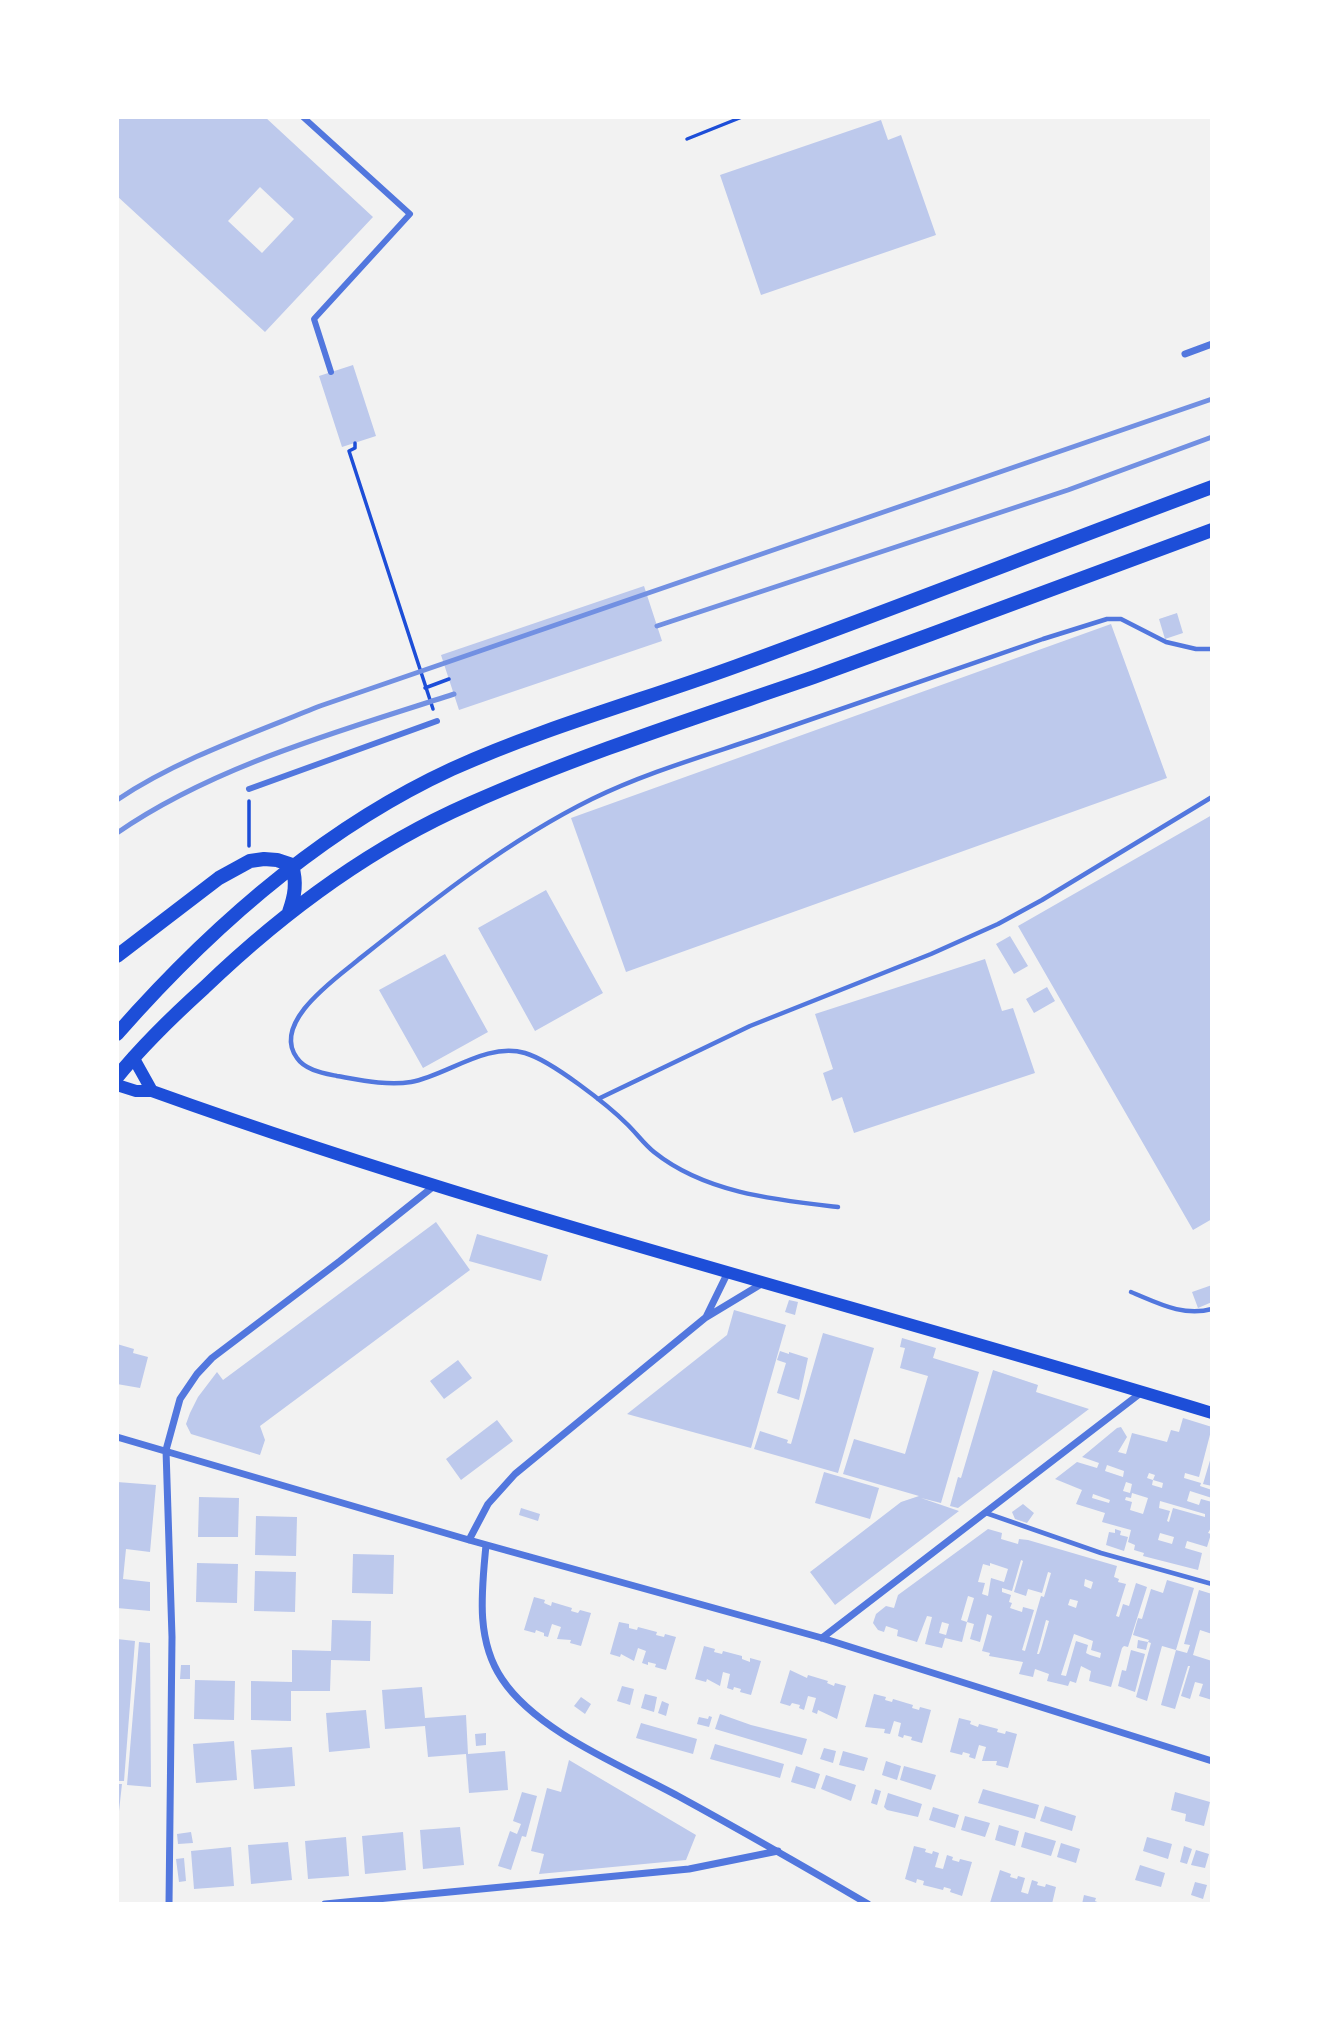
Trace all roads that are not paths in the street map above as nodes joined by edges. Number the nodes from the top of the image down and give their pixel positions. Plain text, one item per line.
1 (303, 117) edge
2 (1212, 344) edge
3 (1185, 354) dead end
4 (331, 372) dead end
5 (1212, 486) edge
6 (1212, 530) edge
7 (1212, 649) edge
8 (437, 721) road end
9 (249, 789) road end
10 (1212, 797) edge
11 (292, 865) junction
12 (289, 912) junction
13 (117, 956) edge
14 (117, 1034) edge
15 (134, 1057) junction
16 (117, 1077) edge
17 (117, 1086) edge
18 (152, 1091) junction
19 (598, 1099) junction
20 (434, 1186) junction
21 (838, 1207) dead end
22 (728, 1272) junction
23 (764, 1283) junction
24 (1131, 1292) dead end
25 (1212, 1310) edge
26 (705, 1318) junction
27 (1142, 1392) junction
28 (1212, 1413) edge
29 (117, 1437) edge
30 (166, 1450) junction
31 (986, 1513) junction
32 (469, 1540) junction
33 (486, 1545) junction
34 (1212, 1584) edge
35 (822, 1637) junction
36 (1212, 1761) edge
37 (778, 1851) junction
38 (169, 1904) edge
39 (325, 1904) edge
40 (867, 1904) edge

1 - 4 street
2 - 3 street
5 - 11 main road
6 - 12 main road
7 - 19 lane
8 - 9 street
10 - 19 lane
11 - 12 main road
11 - 13 main road
11 - 14 main road
12 - 15 main road
15 - 16 main road
15 - 18 main road
17 - 18 main road
18 - 20 main road
19 - 21 lane
20 - 22 main road
20 - 30 street
22 - 23 main road
22 - 26 street
23 - 26 street
23 - 27 main road
24 - 25 lane
26 - 32 street
27 - 28 main road
27 - 31 street
29 - 30 street
30 - 32 street
30 - 38 street
31 - 34 lane
31 - 35 street
32 - 33 street
33 - 35 street
33 - 37 street
35 - 36 street
37 - 39 street
37 - 40 street

